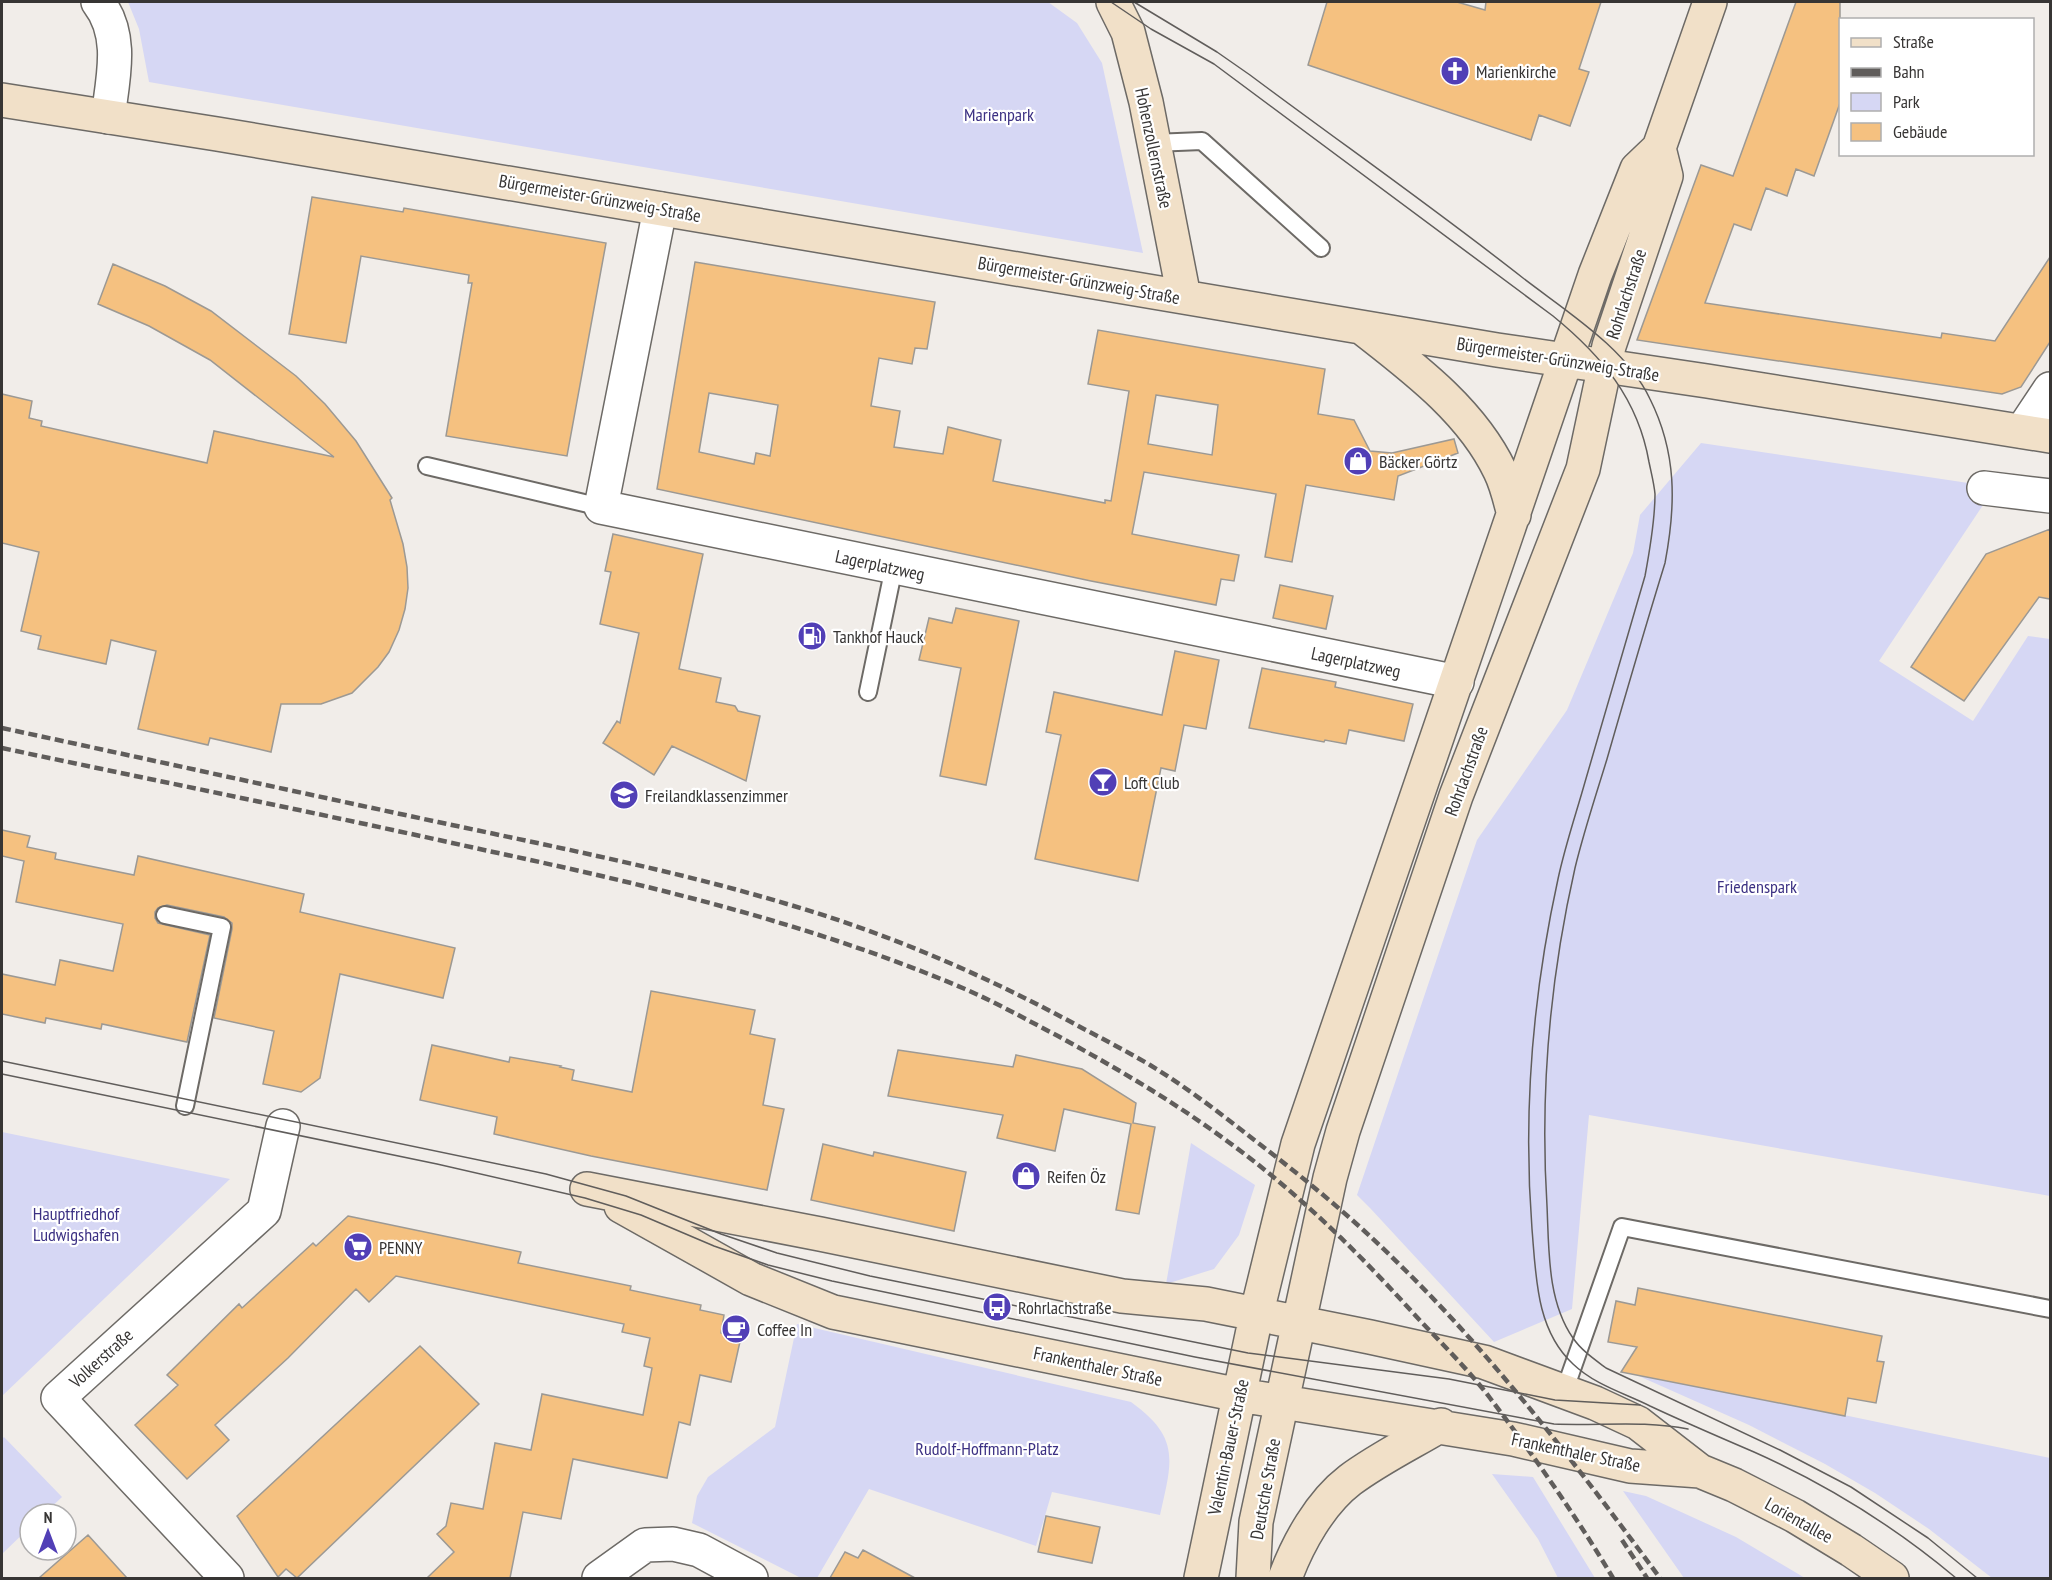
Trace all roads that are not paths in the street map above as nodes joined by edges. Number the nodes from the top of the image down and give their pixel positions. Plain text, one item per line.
1 (98, 2) edge
2 (1710, 2) edge
3 (1119, 3) edge
4 (2, 100) edge
5 (108, 117) junction
6 (1153, 143) junction
7 (1659, 148) junction
8 (660, 209) junction
9 (1321, 248) dead end
10 (1184, 297) junction
11 (1361, 327) junction
12 (1566, 361) junction
13 (1604, 367) junction
14 (2050, 389) edge
15 (2036, 433) edge
16 (427, 466) dead end
17 (1984, 488) dead end
18 (2050, 496) edge
19 (601, 507) junction
20 (1514, 515) junction
21 (894, 567) junction
22 (1457, 682) junction
23 (868, 692) dead end
24 (165, 915) dead end
25 (185, 1106) dead end
26 (283, 1126) dead end
27 (2050, 1310) edge
28 (1256, 1316) junction
29 (1299, 1323) junction
30 (1564, 1392) junction
31 (1239, 1395) junction
32 (1282, 1401) junction
33 (1441, 1425) junction
34 (1700, 1471) junction
35 (227, 1578) edge
36 (599, 1578) edge
37 (750, 1578) edge
38 (1201, 1578) edge
39 (1253, 1578) edge
40 (1285, 1578) edge
41 (1892, 1578) edge

1 - 5 street
2 - 7 street, Rohrlachstraße
3 - 6 street, Hohenzollernstraße
4 - 5 street, Bürgermeister-Grünzweig-Straße
5 - 8 street, Bürgermeister-Grünzweig-Straße
6 - 9 lane
6 - 10 street, Hohenzollernstraße
7 - 12 street, Rohrlachstraße
7 - 13 street, Rohrlachstraße
8 - 10 street, Bürgermeister-Grünzweig-Straße
8 - 19 street
10 - 11 street, Bürgermeister-Grünzweig-Straße
11 - 12 street, Bürgermeister-Grünzweig-Straße
11 - 20 street
12 - 13 street, Bürgermeister-Grünzweig-Straße
12 - 20 street, Rohrlachstraße
13 - 15 street, Bürgermeister-Grünzweig-Straße
13 - 29 street, Rohrlachstraße
14 - 15 street
16 - 19 lane
17 - 18 street
19 - 21 street, Lagerplatzweg
20 - 22 street, Rohrlachstraße
21 - 22 street, Lagerplatzweg
21 - 23 lane
22 - 28 street, Rohrlachstraße
24 - 25 lane
26 - 35 street, Volkerstraße
27 - 30 lane
28 - 29 street, Frankenthaler Straße
28 - 31 street, Valentin-Bauer-Straße
28 - 31 street, Frankenthaler Straße
29 - 30 street, Frankenthaler Straße
29 - 32 street, Rohrlachstraße
30 - 34 street, Frankenthaler Straße
31 - 32 street, Frankenthaler Straße
31 - 38 street, Valentin-Bauer-Straße
32 - 33 street, Frankenthaler Straße
32 - 39 street, Deutsche Straße
33 - 34 street, Frankenthaler Straße
33 - 40 street
34 - 41 street, Lorientallee
36 - 37 street

